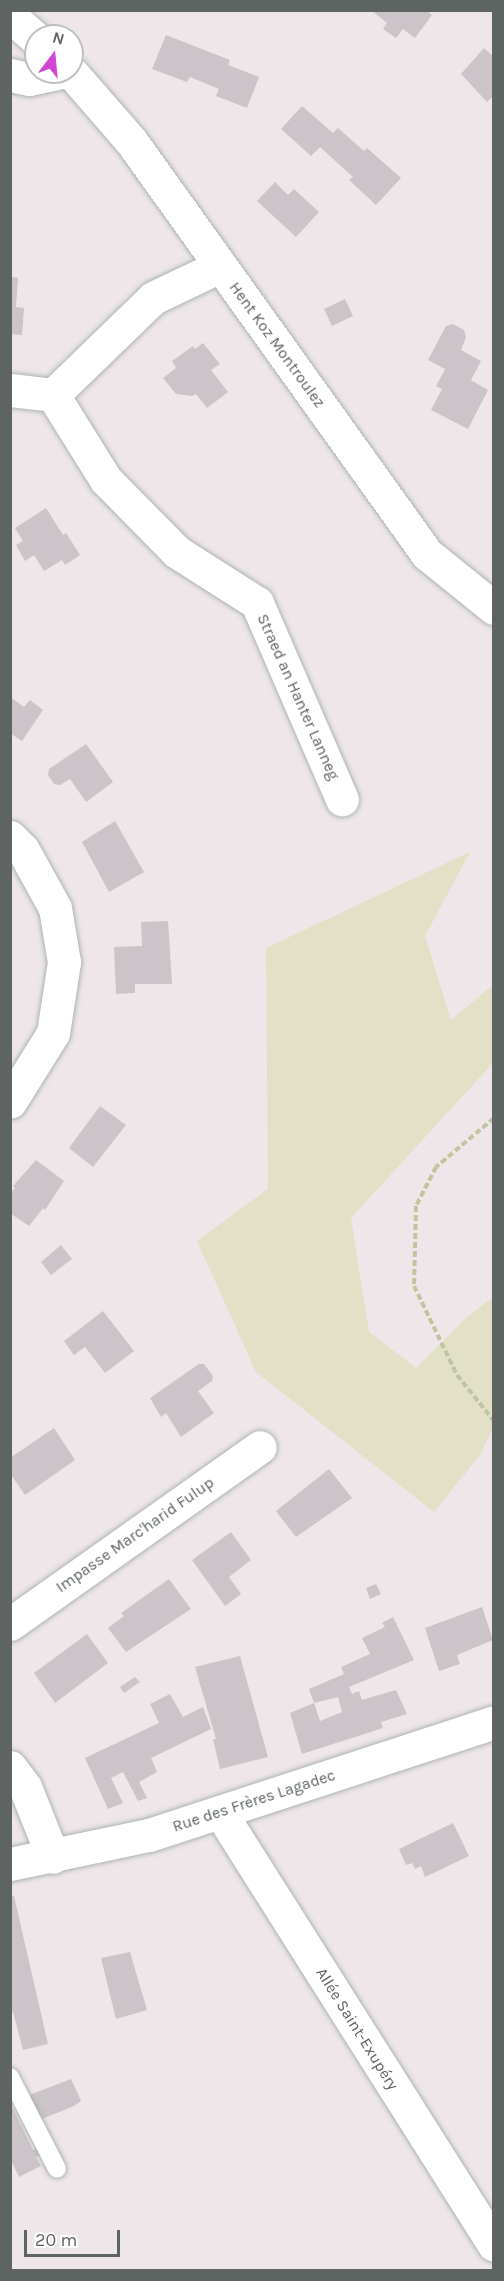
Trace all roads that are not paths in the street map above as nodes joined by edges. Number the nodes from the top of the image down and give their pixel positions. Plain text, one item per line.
1 (10, 16) edge
2 (24, 28) edge
3 (81, 84) edge
4 (220, 266) junction
5 (10, 390) edge
6 (53, 394) junction
7 (494, 608) edge
8 (342, 799) dead end
9 (10, 837) edge
10 (10, 1102) edge
11 (260, 1447) dead end
12 (10, 1624) edge
13 (494, 1722) edge
14 (10, 1767) edge
15 (220, 1812) junction
16 (53, 1857) junction
17 (10, 1864) edge
18 (10, 2076) edge
19 (57, 2169) dead end
20 (494, 2245) edge

1 - 2 street
3 - 4 street, Hent Koz Montroulez
4 - 6 street
4 - 7 street, Hent Koz Montroulez
5 - 6 street
6 - 8 street, Straed an Hanter Lanneg
9 - 10 street
11 - 12 street, Impasse Marc'harid Fulup
13 - 15 street, Rue des Frères Lagadec
14 - 16 street
15 - 16 street, Rue des Frères Lagadec
15 - 20 street, Allée Saint-Exupéry
16 - 17 street, Rue des Frères Lagadec
18 - 19 lane

